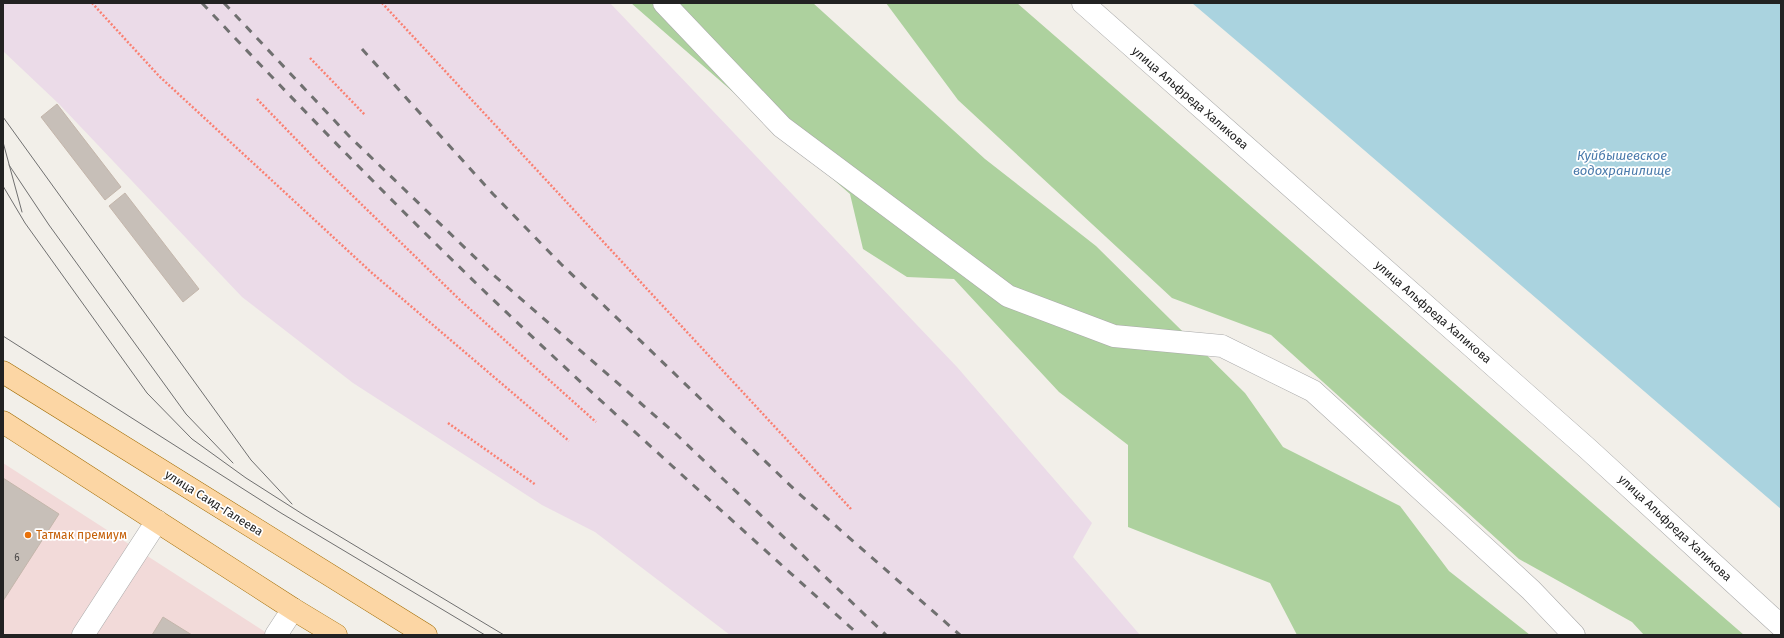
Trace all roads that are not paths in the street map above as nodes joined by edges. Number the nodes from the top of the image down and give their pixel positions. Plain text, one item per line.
1 (664, 3) edge
2 (1082, 3) edge
3 (3, 372) edge
4 (3, 422) edge
5 (157, 521) junction
6 (293, 609) junction
7 (1781, 626) edge
8 (83, 635) edge
9 (276, 635) edge
10 (336, 635) edge
11 (426, 635) edge
12 (1574, 635) edge

1 - 12 lane
2 - 7 lane, улица Альфреда Халикова
3 - 11 main road, улица Саид-Галеева
4 - 5 main road
5 - 6 main road
5 - 8 lane
6 - 9 lane
6 - 10 main road

